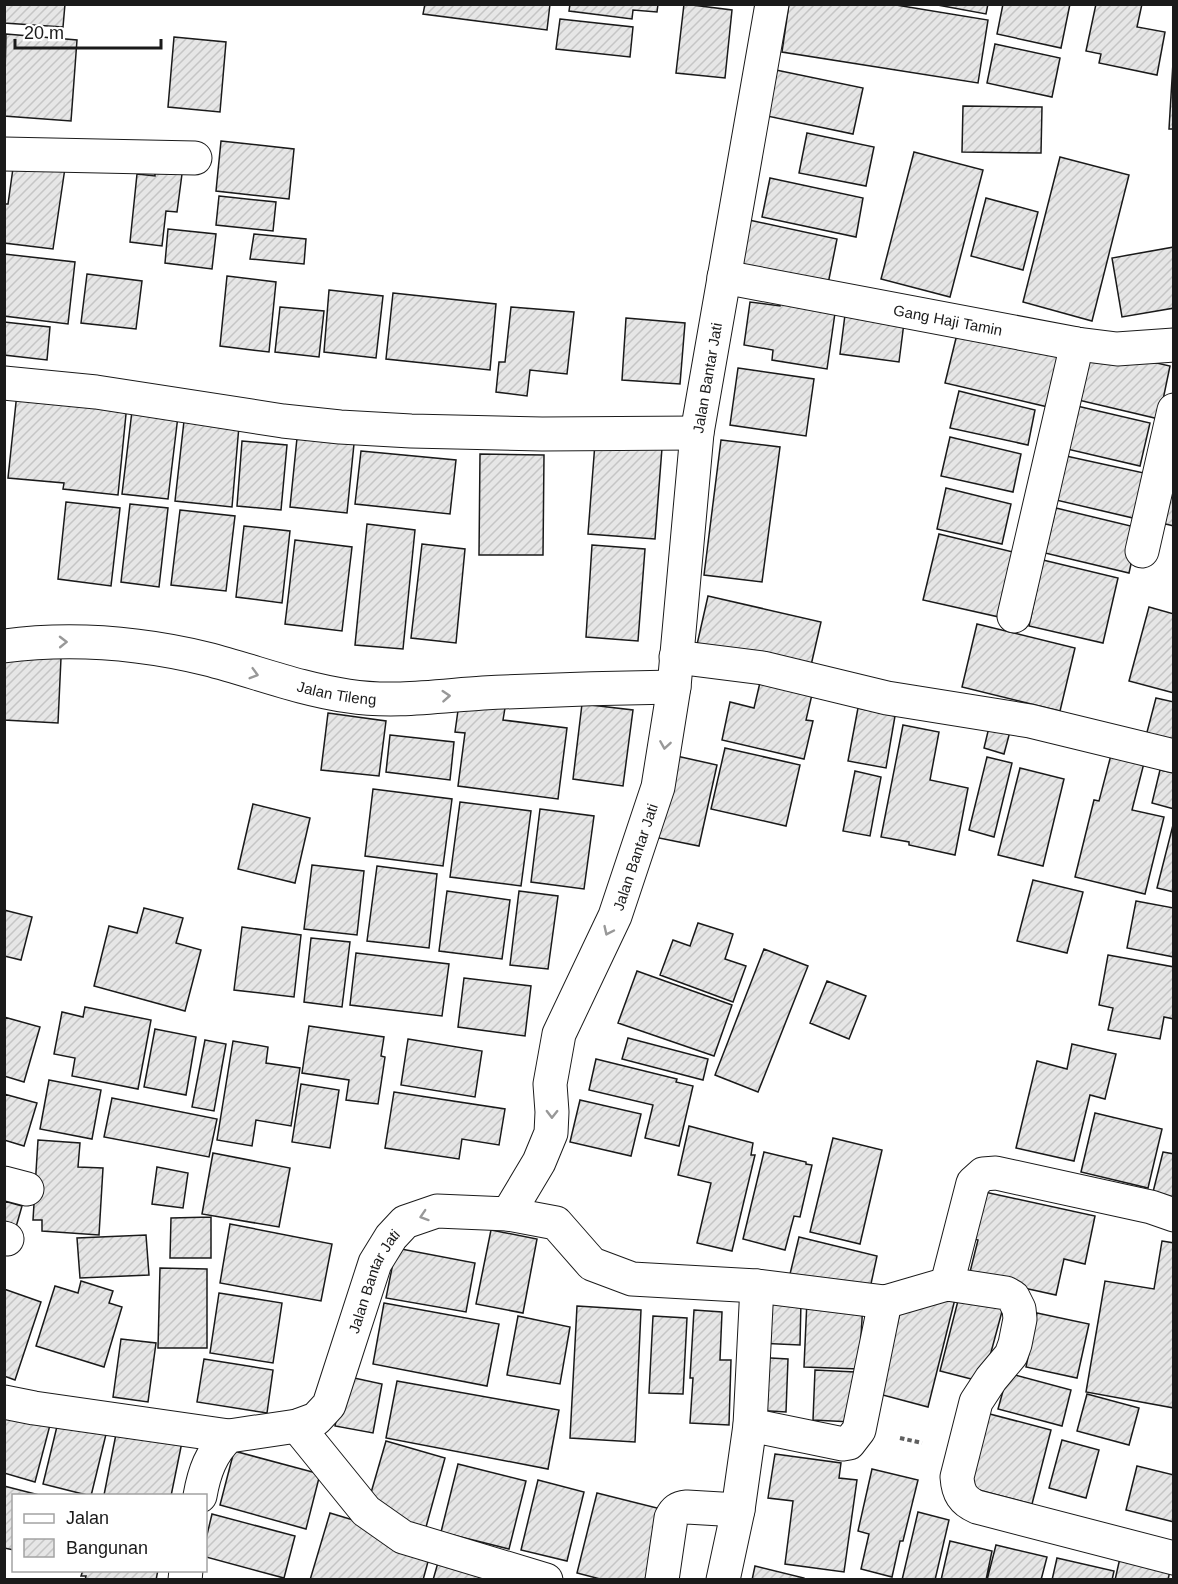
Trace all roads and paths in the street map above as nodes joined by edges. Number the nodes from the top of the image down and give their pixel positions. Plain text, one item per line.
1 (772, 4) edge
2 (4, 154) edge
3 (195, 158) dead end
4 (724, 277) junction
5 (1077, 344) junction
6 (1173, 345) edge
7 (4, 383) edge
8 (1173, 410) edge
9 (697, 433) junction
10 (1142, 551) dead end
11 (1014, 616) dead end
12 (4, 646) edge
13 (675, 672) junction
14 (1173, 756) edge
15 (508, 1214) junction
16 (1173, 1215) edge
17 (947, 1284) junction
18 (757, 1286) junction
19 (885, 1302) junction
20 (4, 1402) edge
21 (750, 1425) junction
22 (297, 1426) junction
23 (859, 1430) junction
24 (229, 1436) junction
25 (964, 1451) junction
26 (200, 1494) edge
27 (738, 1510) junction
28 (1173, 1558) edge
29 (546, 1580) edge
30 (662, 1580) edge
31 (723, 1580) edge

1 - 4 street, Jalan Bantar Jati
2 - 3 street
4 - 5 street, Gang Haji Tamin
4 - 9 street, Jalan Bantar Jati
5 - 6 street, Gang Haji Tamin
5 - 11 street
7 - 9 street
8 - 10 street
9 - 13 street, Jalan Bantar Jati
12 -> 13 street, Jalan Tileng
13 - 14 street, Jalan Tileng
13 -> 15 street, Jalan Bantar Jati
15 - 18 street
15 -> 22 street, Jalan Bantar Jati
16 - 17 street
17 - 19 street
17 - 25 street
18 - 19 street
18 - 21 street
19 - 23 street
20 - 24 street, Jalan Bantar Jati
21 - 23 street
21 - 27 street
22 - 24 street, Jalan Bantar Jati
22 - 29 street
23 - 25 path
24 - 26 street
25 - 28 street
27 - 30 street
27 - 31 street

